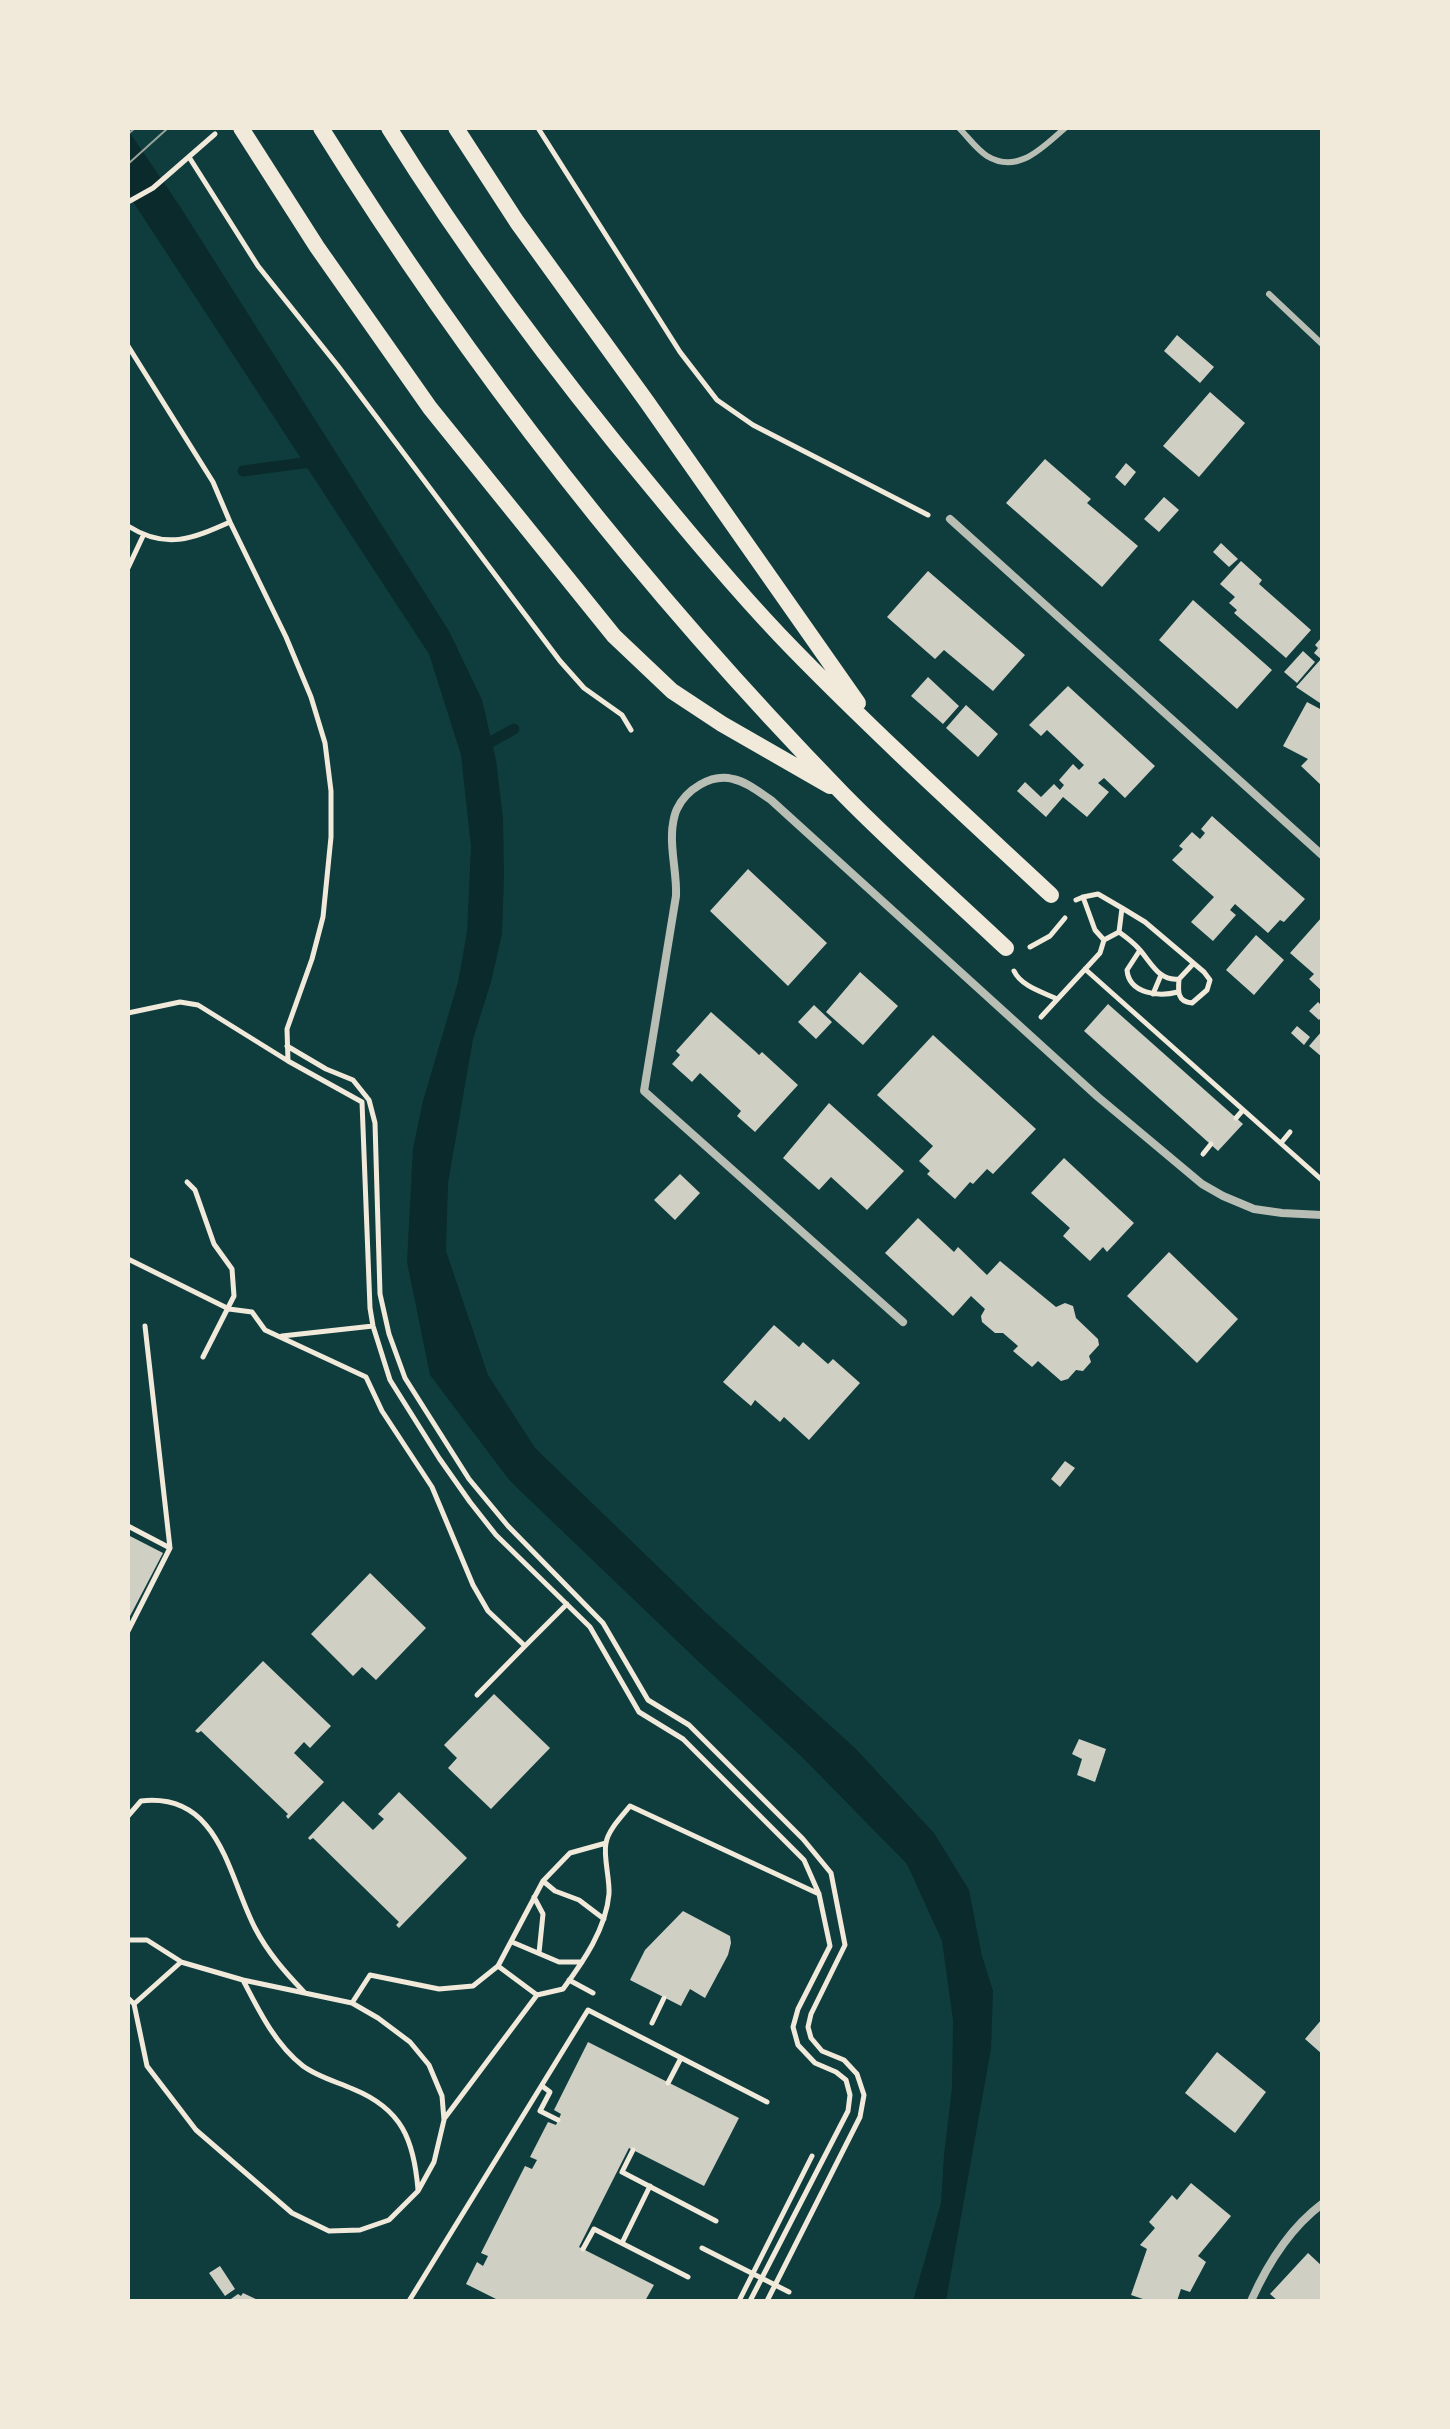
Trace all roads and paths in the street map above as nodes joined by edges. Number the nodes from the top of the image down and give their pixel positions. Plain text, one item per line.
1 (241, 128) edge
2 (321, 128) edge
3 (389, 128) edge
4 (456, 128) edge
5 (538, 128) edge
6 (959, 128) edge
7 (1065, 128) edge
8 (209, 139) dead end
9 (189, 157) junction
10 (128, 202) edge
11 (1269, 294) dead end
12 (1322, 344) edge
13 (128, 346) edge
14 (950, 519) joint
15 (230, 522) junction
16 (128, 526) edge
17 (143, 536) junction
18 (128, 568) edge
19 (631, 730) dead end
20 (884, 741) junction
21 (845, 795) junction
22 (1322, 855) edge
23 (1051, 895) dead end
24 (1083, 897) junction
25 (1122, 908) junction
26 (1119, 932) junction
27 (1104, 940) junction
28 (1140, 950) junction
29 (1014, 951) joint
30 (1017, 963) dead end
31 (1193, 964) junction
32 (1085, 969) junction
33 (1161, 975) junction
34 (1179, 979) junction
35 (1178, 992) junction
36 (1153, 994) junction
37 (1057, 999) junction
38 (128, 1013) edge
39 (1040, 1018) dead end
40 (287, 1046) junction
41 (288, 1061) junction
42 (1243, 1110) junction
43 (1236, 1118) dead end
44 (1290, 1132) dead end
45 (1281, 1143) junction
46 (1211, 1144) dead end
47 (1203, 1154) dead end
48 (1322, 1180) edge
49 (187, 1182) dead end
50 (1322, 1215) edge
51 (128, 1259) edge
52 (229, 1309) junction
53 (903, 1322) dead end
54 (145, 1326) dead end
55 (373, 1326) junction
56 (279, 1336) junction
57 (203, 1357) dead end
58 (128, 1526) edge
59 (170, 1548) junction
60 (567, 1604) junction
61 (128, 1631) edge
62 (525, 1646) junction
63 (477, 1695) dead end
64 (128, 1816) edge
65 (606, 1843) junction
66 (543, 1881) junction
67 (819, 1894) junction
68 (534, 1897) junction
69 (604, 1919) junction
70 (128, 1940) edge
71 (511, 1941) junction
72 (539, 1953) junction
73 (181, 1962) junction
74 (583, 1962) junction
75 (498, 1966) junction
76 (243, 1980) junction
77 (569, 1980) junction
78 (305, 1993) junction
79 (593, 1993) dead end
80 (537, 1995) junction
81 (128, 1998) edge
82 (664, 1998) dead end
83 (352, 2003) junction
84 (134, 2004) junction
85 (652, 2023) dead end
86 (681, 2058) junction
87 (668, 2083) dead end
88 (542, 2086) junction
89 (767, 2102) dead end
90 (444, 2120) junction
91 (558, 2120) dead end
92 (633, 2150) dead end
93 (812, 2156) dead end
94 (650, 2186) junction
95 (418, 2191) junction
96 (1322, 2204) edge
97 (716, 2221) dead end
98 (622, 2243) junction
99 (702, 2248) dead end
100 (583, 2249) dead end
101 (753, 2273) junction
102 (688, 2277) dead end
103 (761, 2278) junction
104 (775, 2285) junction
105 (789, 2292) dead end
106 (409, 2301) edge
107 (739, 2301) edge
108 (750, 2301) edge
109 (767, 2301) edge
110 (1251, 2301) edge

1 - 21 main road
2 - 21 main road
3 - 20 main road
4 - 20 main road
5 - 14 path
6 - 7 lane
8 - 9 path
9 - 10 path
9 - 19 path
11 - 12 lane
13 - 15 path
14 - 22 street
15 - 17 path
15 - 40 path
16 - 17 path
17 - 18 path
20 - 23 main road
21 - 29 main road
24 - 25 path
24 - 27 path
24 - 29 path
25 - 26 path
25 - 31 path
26 - 27 path
26 - 28 path
27 - 32 path
28 - 33 path
28 - 36 path
30 - 37 path
31 - 34 path
31 - 35 path
32 - 37 path
32 - 42 path
33 - 34 path
33 - 36 path
34 - 35 path
35 - 36 path
37 - 39 path
38 - 41 path
40 - 41 path
40 - 104 path
41 - 55 path
42 - 43 path
42 - 45 path
44 - 45 path
45 - 48 path
46 - 47 path
49 - 52 path
50 - 53 street
51 - 52 path
52 - 56 path
52 - 57 path
54 - 59 path
55 - 56 path
55 - 60 path
56 - 62 path
58 - 59 path
59 - 61 path
60 - 62 path
60 - 67 path
62 - 63 path
64 - 78 path
65 - 66 path
65 - 67 path
65 - 69 path
66 - 68 path
66 - 69 path
67 - 103 path
68 - 71 path
68 - 72 path
69 - 74 path
70 - 73 path
71 - 72 path
71 - 75 path
72 - 74 path
73 - 76 path
73 - 84 path
74 - 77 path
75 - 80 path
75 - 83 path
76 - 78 path
76 - 95 path
77 - 79 path
77 - 80 path
78 - 83 path
80 - 90 path
81 - 84 path
82 - 85 path
83 - 90 path
84 - 95 path
86 - 87 path
86 - 88 path
86 - 89 path
88 - 91 path
88 - 106 path
90 - 95 path
92 - 94 path
93 - 101 path
94 - 97 path
94 - 98 path
96 - 110 street
98 - 100 path
98 - 102 path
99 - 101 path
101 - 103 path
101 - 107 path
103 - 104 path
103 - 108 path
104 - 105 path
104 - 109 path

